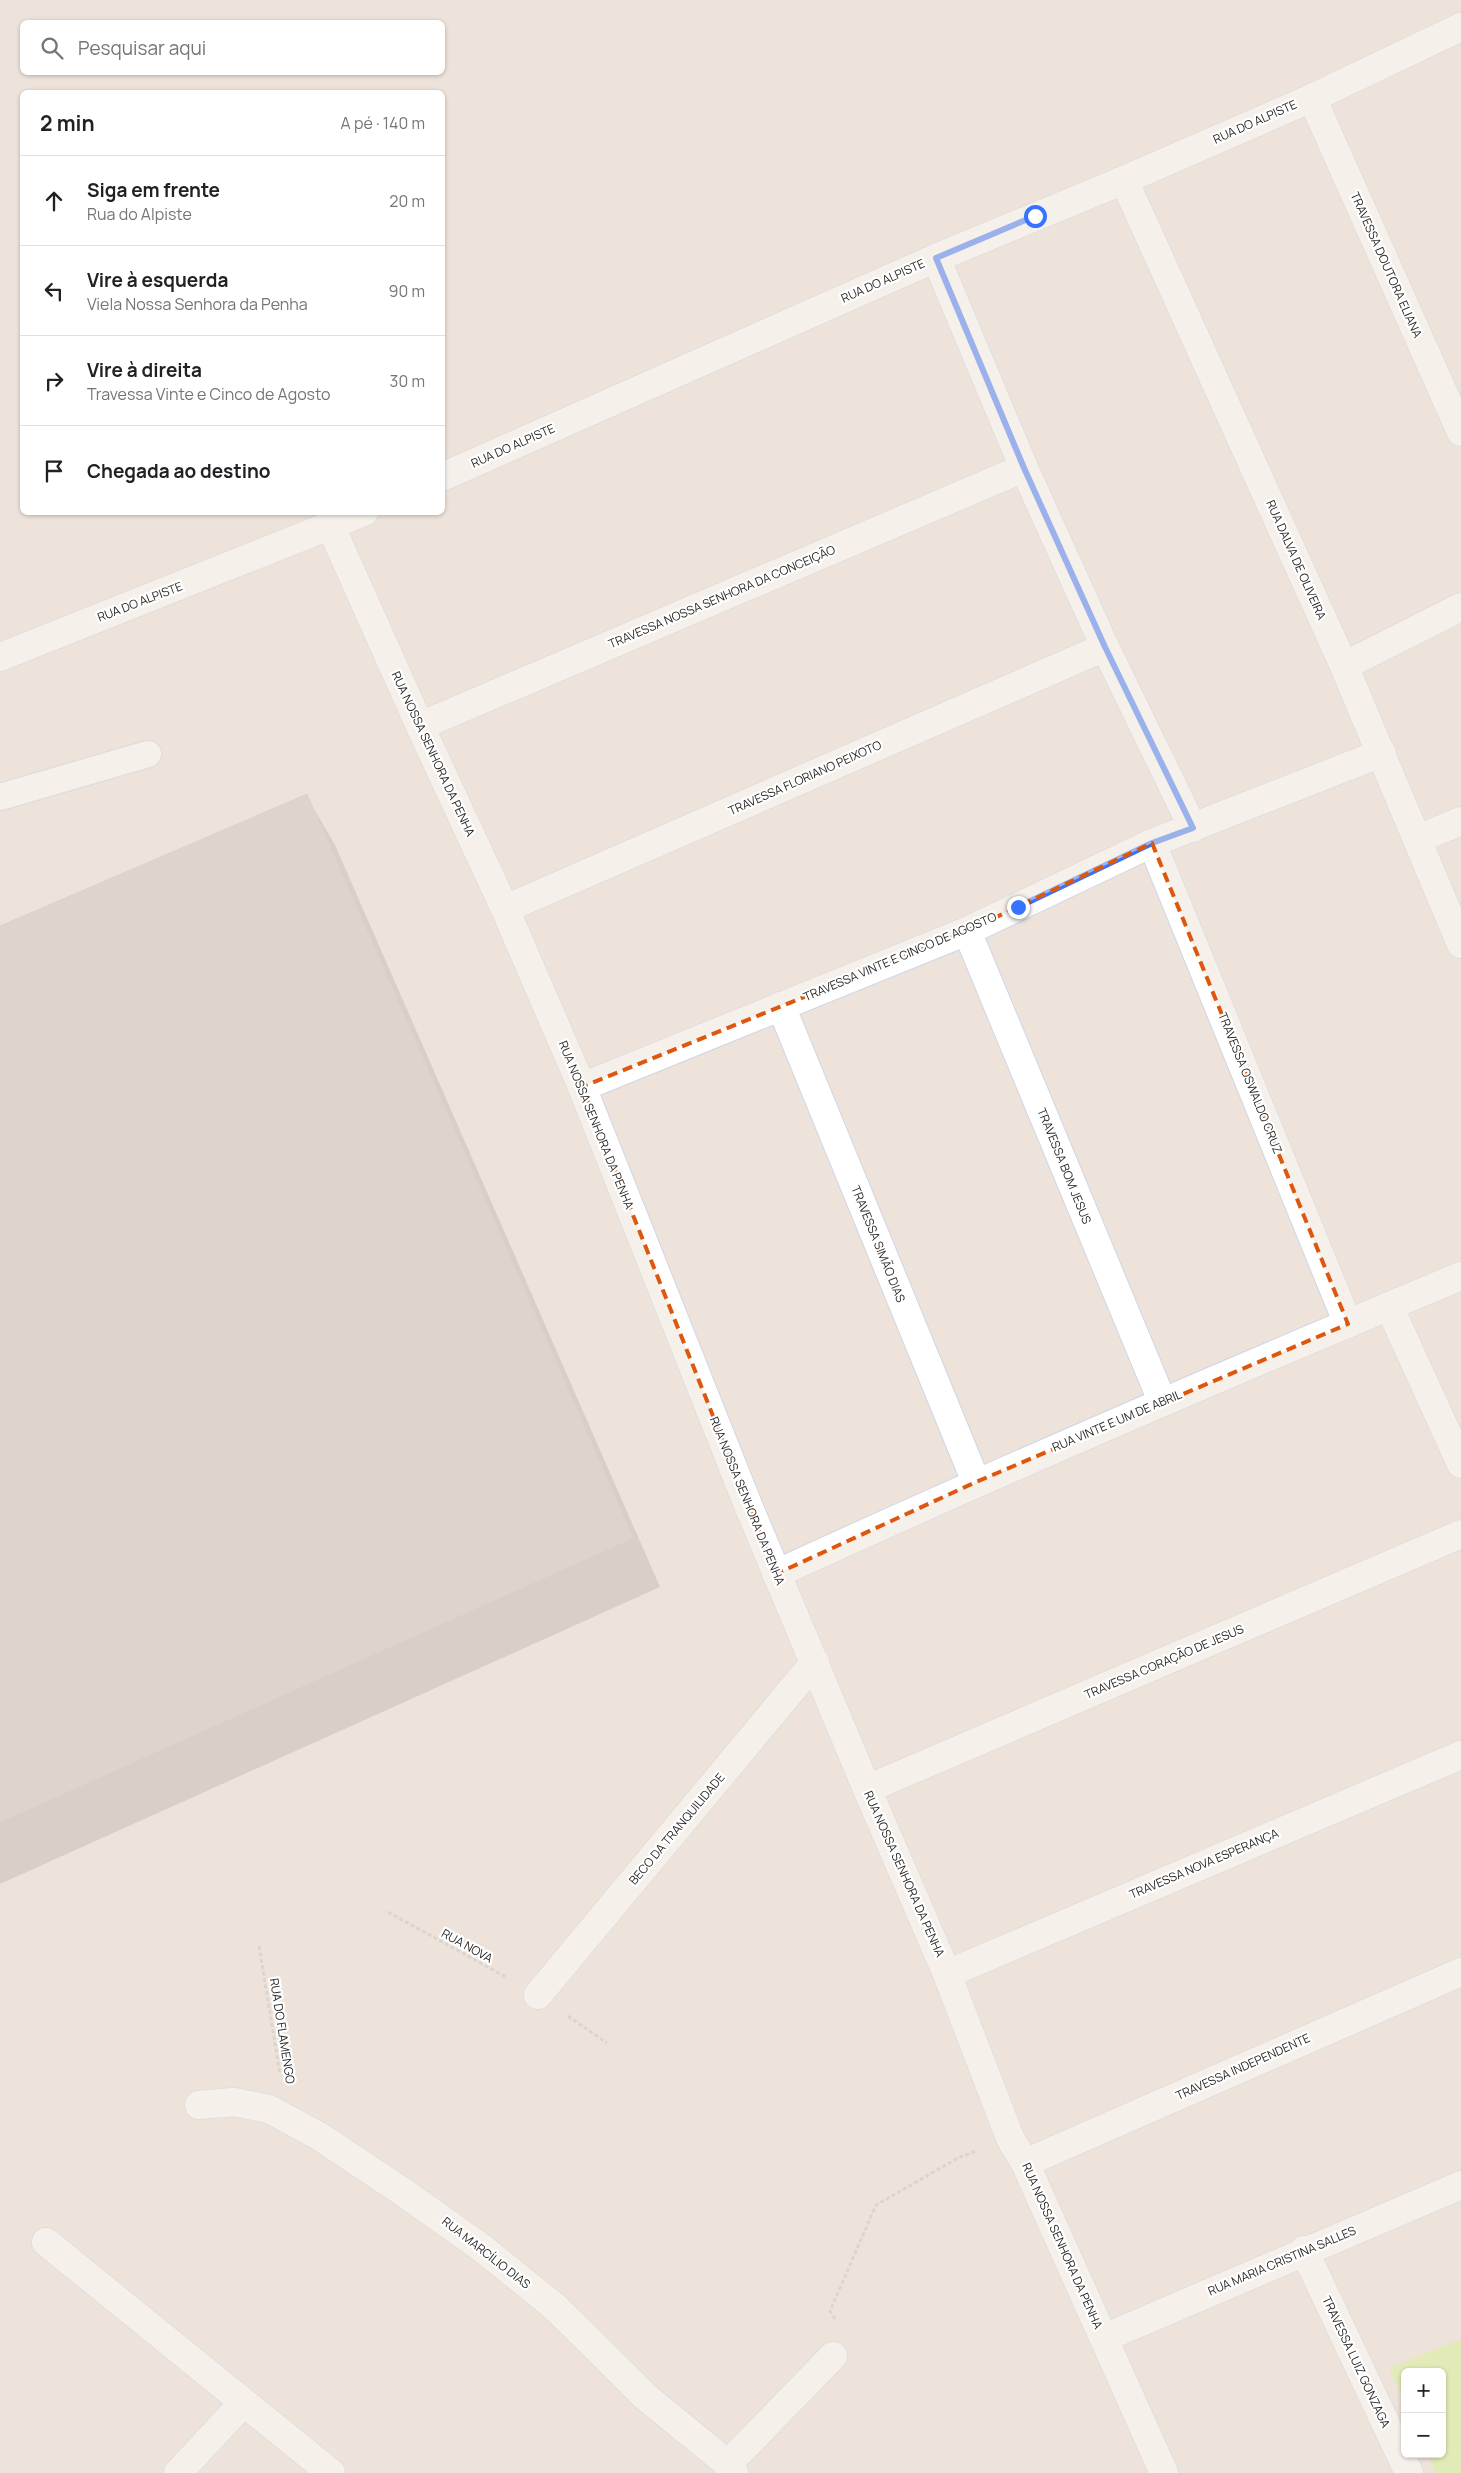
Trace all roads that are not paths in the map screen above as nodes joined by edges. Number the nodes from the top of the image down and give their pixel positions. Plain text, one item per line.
1 (1461, 27) edge
2 (1312, 98) junction
3 (1124, 180) junction
4 (936, 258) junction
5 (1461, 432) edge
6 (1024, 468) junction
7 (445, 476) edge
8 (358, 515) edge
9 (332, 527) junction
10 (1461, 607) edge
11 (1105, 647) junction
12 (0, 657) edge
13 (1344, 666) junction
14 (420, 726) junction
15 (1382, 753) junction
16 (148, 754) dead end
17 (0, 797) edge
18 (1461, 821) edge
19 (1193, 828) junction
20 (1418, 839) junction
21 (1152, 843) junction
22 (505, 910) junction
23 (967, 931) junction
24 (1461, 944) edge
25 (780, 1006) junction
26 (582, 1087) junction
27 (1461, 1276) edge
28 (1389, 1306) junction
29 (1348, 1324) junction
30 (1162, 1401) junction
31 (1461, 1464) edge
32 (976, 1482) junction
33 (1461, 1534) edge
34 (776, 1574) junction
35 (815, 1662) junction
36 (1461, 1754) edge
37 (867, 1789) junction
38 (1461, 1972) edge
39 (947, 1974) junction
40 (538, 1995) road end
41 (199, 2104) dead end
42 (1025, 2163) junction
43 (1461, 2185) edge
44 (46, 2242) dead end
45 (1304, 2250) junction
46 (1104, 2338) junction
47 (833, 2356) road end
48 (243, 2403) junction
49 (731, 2468) edge
50 (178, 2473) edge
51 (331, 2473) edge
52 (1164, 2473) edge
53 (1408, 2473) edge

1 - 2 street, RUA DO ALPISTE
2 - 3 street, RUA DO ALPISTE
2 - 5 street, TRAVESSA DOUTORA ELIANA
3 - 4 street, RUA DO ALPISTE
3 - 13 street, RUA DALVA DE OLIVEIRA
4 - 6 street
4 - 7 street, RUA DO ALPISTE
6 - 11 street
6 - 14 street, TRAVESSA NOSSA SENHORA DA CONCEIÇÃO
8 - 9 street, RUA DO ALPISTE
9 - 12 street, RUA DO ALPISTE
9 - 14 street, RUA NOSSA SENHORA DA PENHA
10 - 13 street
11 - 19 street
11 - 22 street, TRAVESSA FLORIANO PEIXOTO
13 - 15 street, RUA DALVA DE OLIVEIRA
14 - 22 street, RUA NOSSA SENHORA DA PENHA
15 - 19 street, TRAVESSA VINTE E CINCO DE AGOSTO
15 - 20 street, RUA DALVA DE OLIVEIRA
16 - 17 lane
18 - 20 street
19 - 21 street, TRAVESSA VINTE E CINCO DE AGOSTO
20 - 24 street, RUA DALVA DE OLIVEIRA
21 - 23 street, TRAVESSA VINTE E CINCO DE AGOSTO
21 - 29 street, TRAVESSA OSWALDO CRUZ
22 - 26 street, RUA NOSSA SENHORA DA PENHA
23 - 25 street, TRAVESSA VINTE E CINCO DE AGOSTO
23 - 30 street, TRAVESSA BOM JESUS
25 - 26 street, TRAVESSA VINTE E CINCO DE AGOSTO
25 - 32 street, TRAVESSA SIMÃO DIAS
26 - 34 street, RUA NOSSA SENHORA DA PENHA
27 - 28 street, RUA VINTE E UM DE ABRIL
28 - 29 street, RUA VINTE E UM DE ABRIL
28 - 31 street
29 - 30 street, RUA VINTE E UM DE ABRIL
30 - 32 street, RUA VINTE E UM DE ABRIL
32 - 34 street, RUA VINTE E UM DE ABRIL
33 - 37 street, TRAVESSA CORAÇÃO DE JESUS
34 - 35 street, RUA NOSSA SENHORA DA PENHA
35 - 37 street, RUA NOSSA SENHORA DA PENHA
35 - 40 street, BECO DA TRANQUILIDADE
36 - 39 street, TRAVESSA NOVA ESPERANÇA
37 - 39 street, RUA NOSSA SENHORA DA PENHA
38 - 42 street, TRAVESSA INDEPENDENTE
39 - 42 street, RUA NOSSA SENHORA DA PENHA
41 - 49 street, RUA MARCÍLIO DIAS
42 - 46 street, RUA NOSSA SENHORA DA PENHA
43 - 45 street, RUA MARIA CRISTINA SALLES
44 - 48 street
45 - 46 street, RUA MARIA CRISTINA SALLES
45 - 53 street, TRAVESSA LUIZ GONZAGA
46 - 52 street, RUA NOSSA SENHORA DA PENHA
47 - 49 street
48 - 50 street
48 - 51 street

